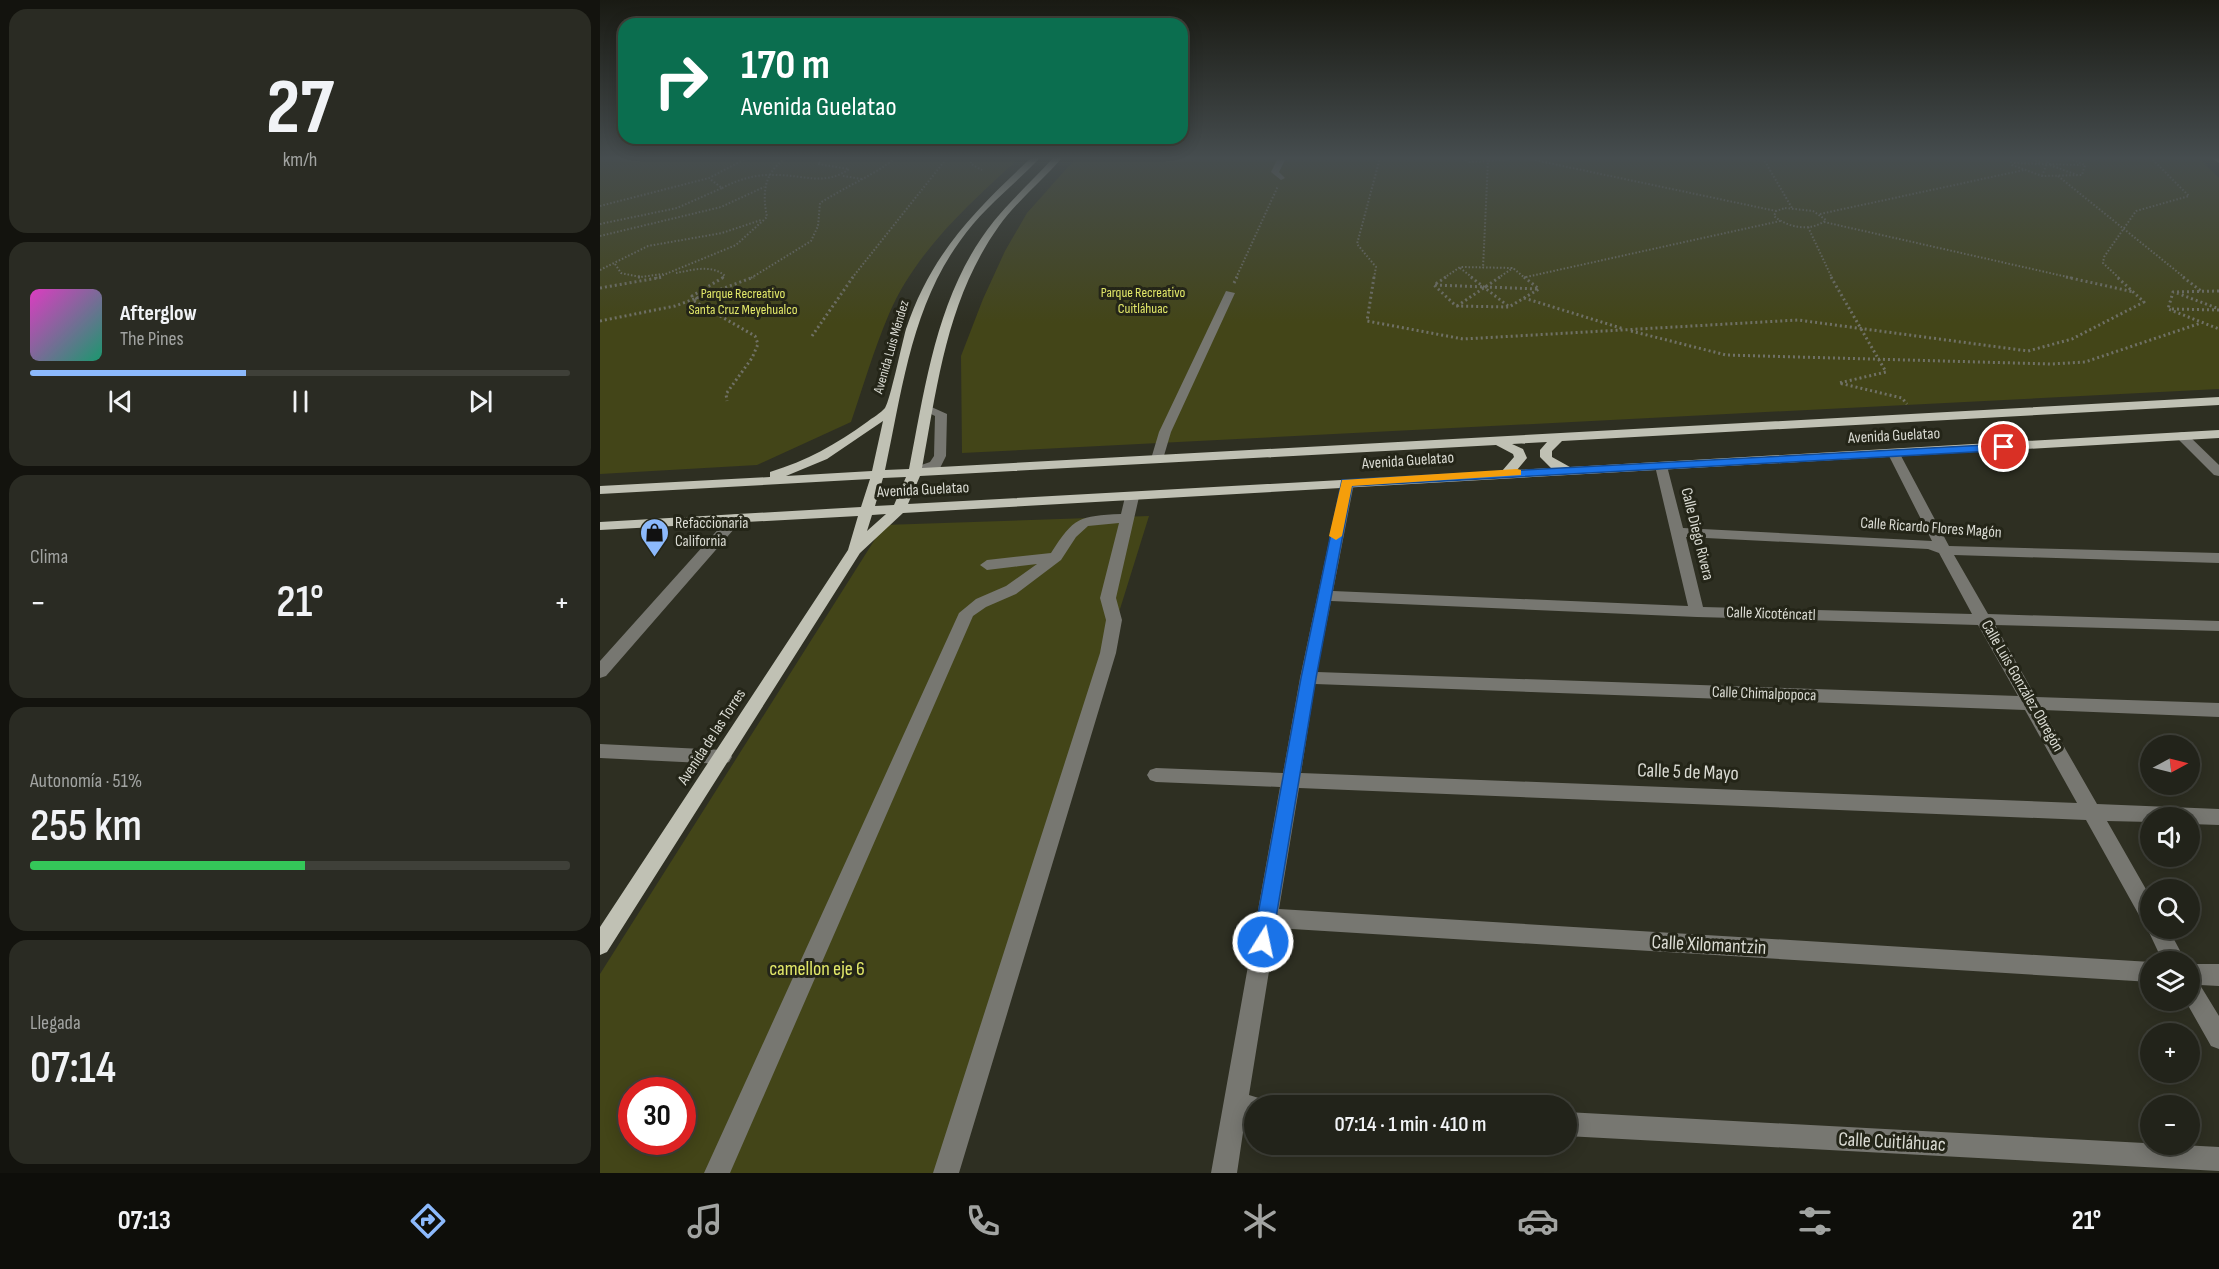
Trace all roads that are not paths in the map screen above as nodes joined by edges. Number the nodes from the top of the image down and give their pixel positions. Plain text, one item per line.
1 (979, 213) edge
2 (1007, 213) edge
3 (1230, 293) road end
4 (2219, 401) edge
5 (891, 409) junction
6 (927, 409) junction
7 (2219, 434) edge
8 (2182, 436) junction
9 (1558, 438) junction
10 (1497, 441) junction
11 (1894, 454) junction
12 (1157, 459) junction
13 (1661, 466) junction
14 (1567, 470) junction
15 (915, 472) junction
16 (2219, 472) edge
17 (1507, 473) junction
18 (877, 474) junction
19 (752, 482) junction
20 (1347, 483) junction
21 (600, 490) edge
22 (1132, 496) junction
23 (899, 509) junction
24 (864, 511) junction
25 (736, 518) junction
26 (1126, 518) junction
27 (600, 526) edge
28 (1677, 532) junction
29 (855, 550) junction
30 (1944, 550) junction
31 (1056, 557) junction
32 (2219, 558) edge
33 (987, 566) dead end
34 (1324, 596) junction
35 (1697, 612) junction
36 (1984, 620) junction
37 (2219, 626) edge
38 (600, 672) edge
39 (1308, 678) junction
40 (2032, 704) junction
41 (2219, 710) edge
42 (600, 751) edge
43 (723, 757) junction
44 (1156, 774) dead end
45 (1291, 778) junction
46 (2093, 811) junction
47 (2219, 817) edge
48 (2140, 897) edge
49 (1267, 918) junction
50 (600, 945) edge
51 (2140, 971) edge
52 (2200, 974) edge
53 (2219, 975) edge
54 (2200, 1005) edge
55 (2219, 1038) edge
56 (1246, 1095) edge
57 (1244, 1110) edge
58 (1577, 1125) edge
59 (2219, 1159) edge
60 (717, 1173) edge
61 (946, 1173) edge
62 (1224, 1173) edge

1 - 5 main road, Avenida Luis Méndez
2 - 6 main road
3 - 12 street
4 - 9 main road, Avenida Guelatao
5 - 18 main road, Avenida Luis Méndez
5 - 19 main road
6 - 15 main road
6 - 15 street
7 - 8 main road, Avenida Guelatao
8 - 11 main road, Avenida Guelatao
8 - 16 street
9 - 10 main road, Avenida Guelatao
9 - 14 main road
10 - 12 main road, Avenida Guelatao
10 - 17 main road
11 - 13 main road, Avenida Guelatao
11 - 30 street, Calle Luis González Obregón
12 - 15 main road, Avenida Guelatao
13 - 14 main road, Avenida Guelatao
13 - 28 street, Calle Diego Rivera
14 - 17 main road, Avenida Guelatao
15 - 18 main road, Avenida Guelatao
15 - 23 main road
17 - 20 main road, Avenida Guelatao
18 - 19 main road, Avenida Guelatao
18 - 24 main road, Avenida Luis Méndez
19 - 21 main road, Avenida Guelatao
20 - 22 main road, Avenida Guelatao
20 - 34 street
22 - 23 main road, Avenida Guelatao
22 - 26 street
23 - 24 main road, Avenida Guelatao
23 - 29 main road, Avenida de las Torres
24 - 25 main road, Avenida Guelatao
24 - 29 main road, Avenida de las Torres
25 - 27 main road, Avenida Guelatao
25 - 38 street
26 - 31 street
26 - 61 street
28 - 30 street, Calle Ricardo Flores Magón
28 - 35 street, Calle Diego Rivera
29 - 43 main road, Avenida de las Torres
30 - 32 street, Calle Ricardo Flores Magón
30 - 36 street, Calle Luis González Obregón
31 - 33 street
31 - 60 street
34 - 35 street, Calle Xicoténcatl
34 - 39 street
35 - 36 street, Calle Xicoténcatl
36 - 37 street, Calle Xicoténcatl
36 - 40 street, Calle Luis González Obregón
39 - 40 street, Calle Chimalpopoca
39 - 45 street
40 - 41 street, Calle Chimalpopoca
40 - 46 street, Calle Luis González Obregón
42 - 43 street
43 - 50 main road, Avenida de las Torres
44 - 45 street, Calle 5 de Mayo
45 - 46 street, Calle 5 de Mayo
45 - 49 street
46 - 47 street, Calle 5 de Mayo
46 - 48 street, Calle Luis González Obregón
49 - 51 street, Calle Xilomantzin
49 - 56 street
52 - 53 street
54 - 55 street
57 - 62 street
58 - 59 street, Calle Cuitláhuac

